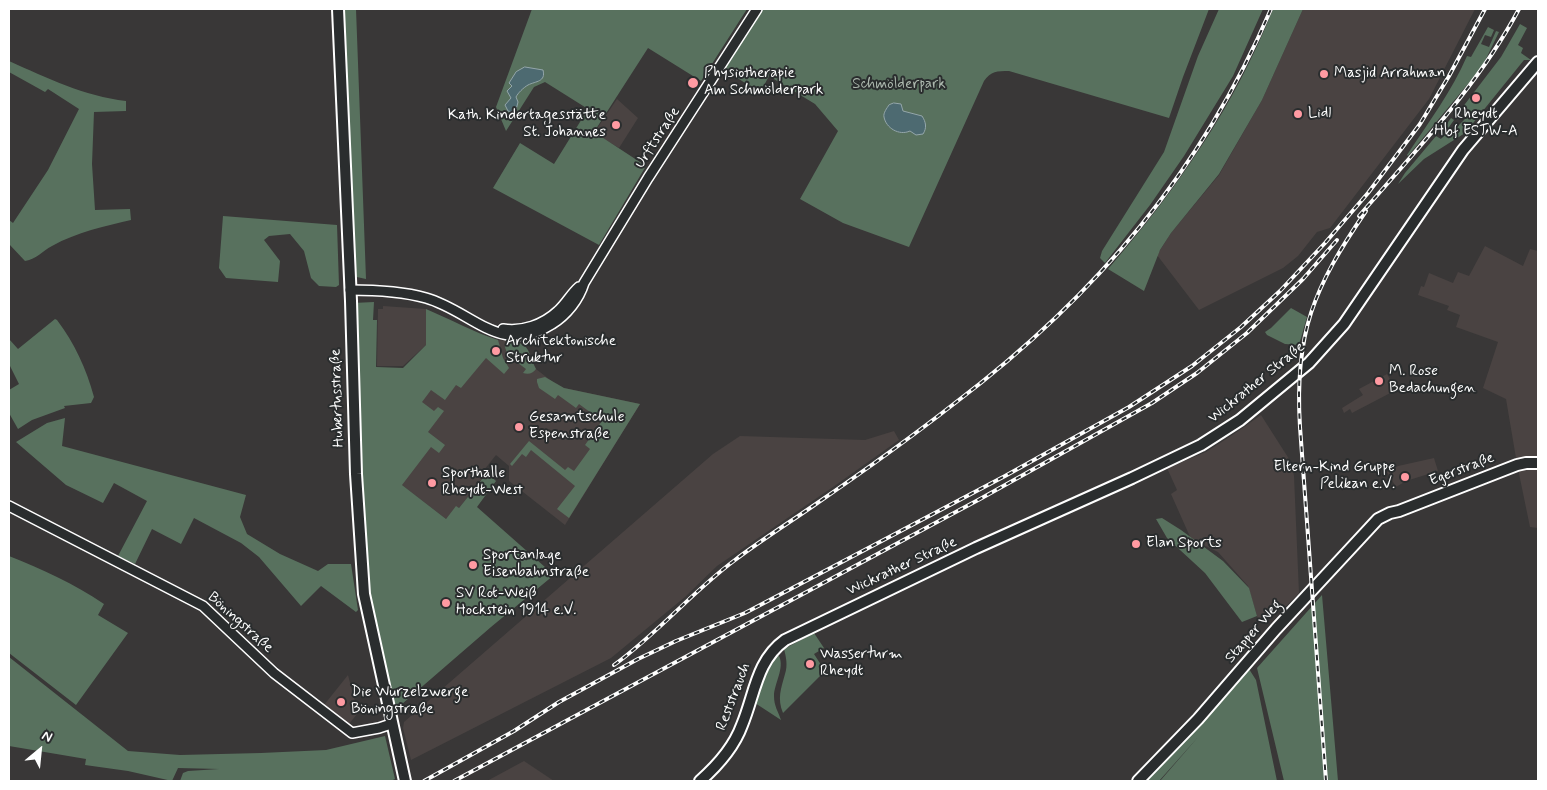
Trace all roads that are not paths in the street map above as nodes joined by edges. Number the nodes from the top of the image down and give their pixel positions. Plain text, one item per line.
1 (338, 9) edge
2 (757, 9) edge
3 (1538, 62) edge
4 (350, 290) junction
5 (1538, 463) edge
6 (9, 506) edge
7 (1399, 511) joint
8 (776, 646) joint
9 (391, 724) junction
10 (404, 781) edge
11 (700, 781) edge
12 (1138, 781) edge

1 - 4 main road, Hubertusstraße
2 - 4 street, Urftstraße
3 - 8 main road, Wickrather Straße
4 - 9 main road, Hubertusstraße
5 - 7 main road, Egerstraße
6 - 9 street, Böningstraße
7 - 12 main road, Stapper Weg
8 - 11 main road, Reststrauch
9 - 10 main road, Hubertusstraße

